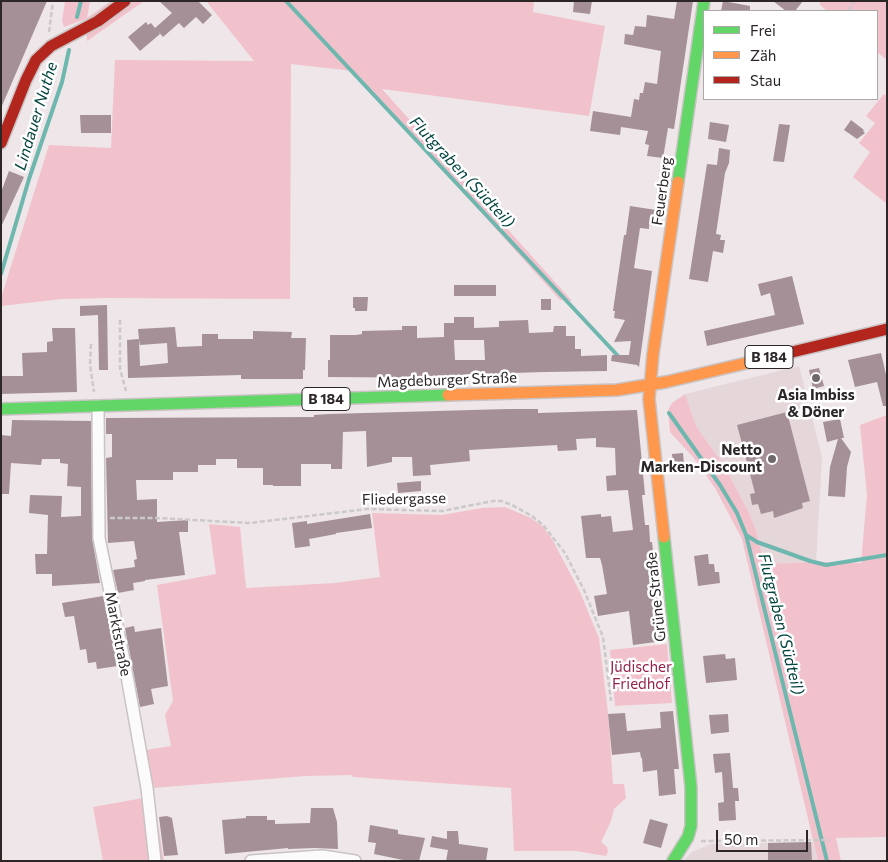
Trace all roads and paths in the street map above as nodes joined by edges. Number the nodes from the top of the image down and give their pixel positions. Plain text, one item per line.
1 (53, 1) edge
2 (125, 1) edge
3 (704, 1) edge
4 (51, 46) junction
5 (1, 143) edge
6 (120, 320) dead end
7 (887, 329) edge
8 (91, 344) dead end
9 (651, 385) junction
10 (127, 405) junction
11 (96, 406) junction
12 (1, 409) edge
13 (97, 518) junction
14 (611, 701) dead end
15 (830, 840) dead end
16 (700, 841) dead end
17 (155, 861) edge
18 (251, 861) edge
19 (355, 861) edge
20 (673, 861) edge

1 - 4 path
2 - 4 street
3 - 9 street, Feuerberg
4 - 5 street
6 - 10 path
7 - 9 street, Magdeburger Straße / B 184
8 - 11 path
9 - 10 street, Magdeburger Straße / B 184
9 - 20 street, Grüne Straße
10 - 11 street, Magdeburger Straße / B 184
11 - 12 street, Magdeburger Straße / B 184
11 - 13 street, Marktstraße
13 - 14 path, Fliedergasse
13 - 17 street, Marktstraße
15 - 16 path
18 - 19 street

